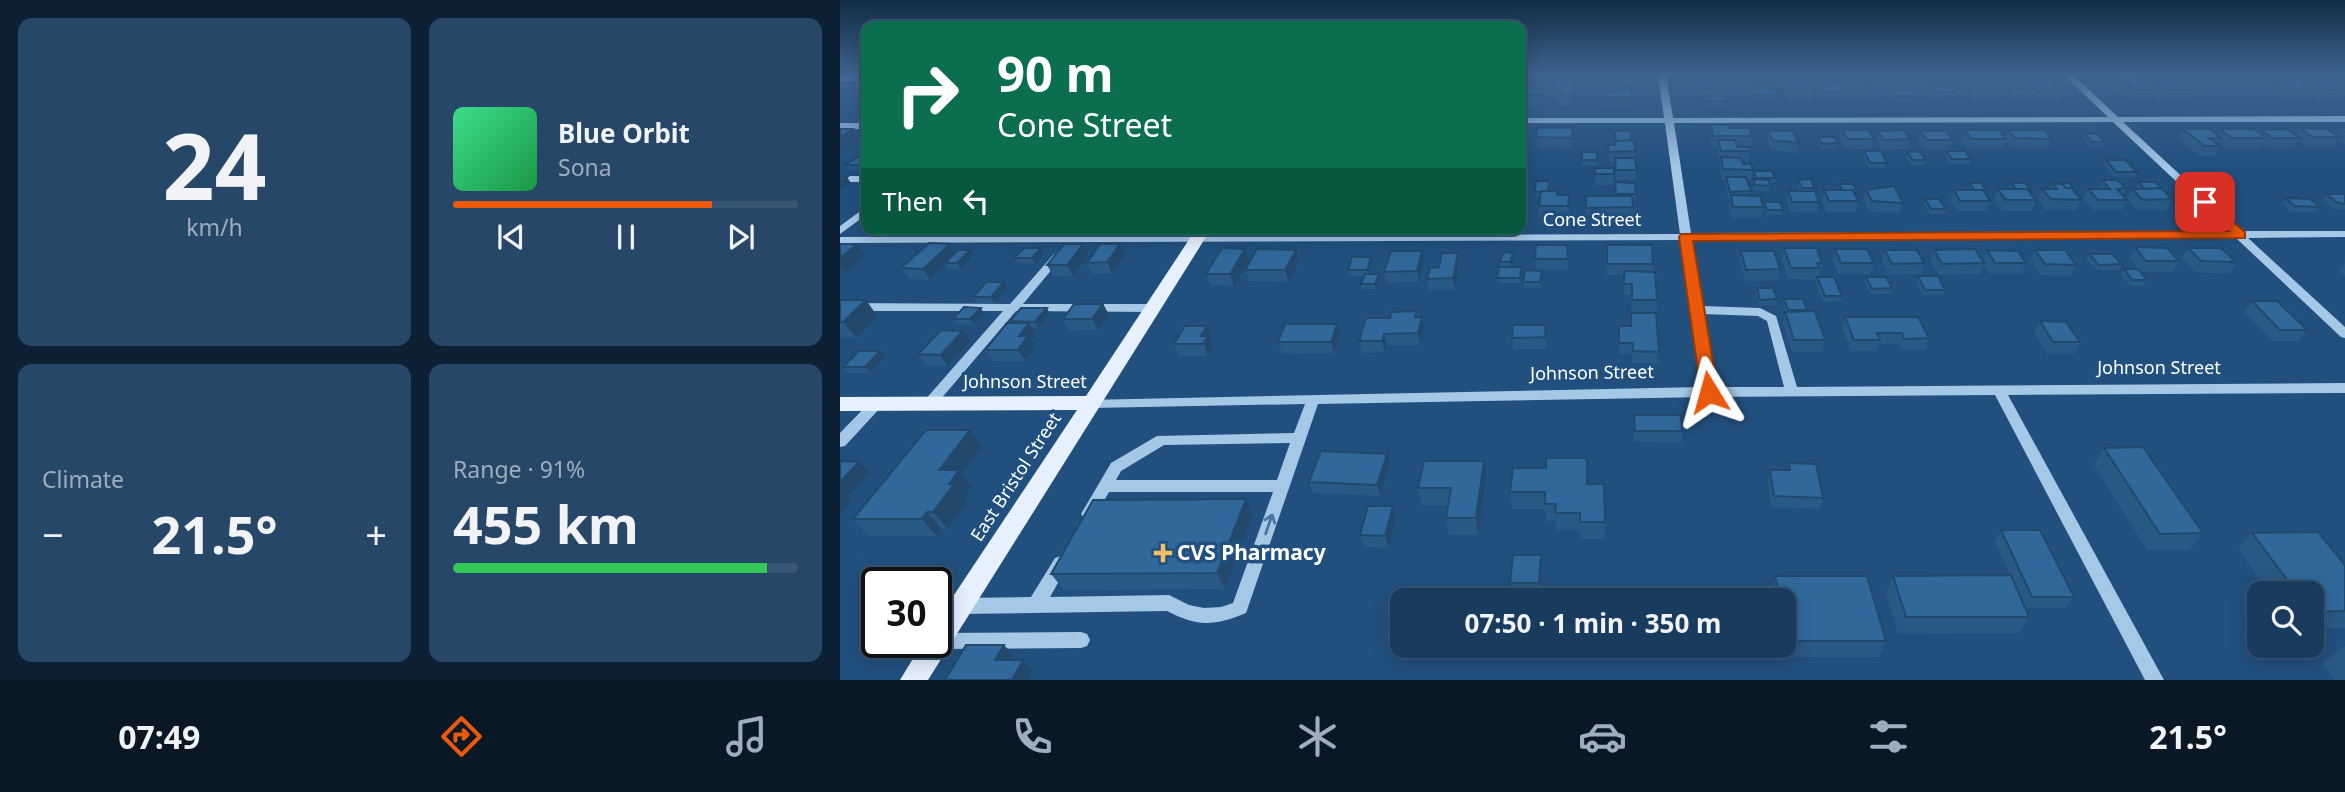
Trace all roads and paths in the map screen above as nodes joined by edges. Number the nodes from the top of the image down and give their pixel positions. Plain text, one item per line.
1 (1667, 106) edge
2 (2101, 106) edge
3 (2345, 118) edge
4 (2115, 119) junction
5 (1526, 121) edge
6 (1669, 122) junction
7 (840, 126) edge
8 (861, 126) edge
9 (840, 179) edge
10 (861, 179) edge
11 (861, 215) edge
12 (840, 231) edge
13 (2345, 234) edge
14 (1076, 235) edge
15 (1114, 235) edge
16 (1185, 235) edge
17 (1199, 235) edge
18 (1362, 235) edge
19 (2241, 235) junction
20 (1686, 237) junction
21 (840, 240) edge
22 (1072, 240) junction
23 (1110, 240) junction
24 (840, 307) edge
25 (1153, 308) junction
26 (1011, 309) junction
27 (1697, 310) junction
28 (2345, 334) edge
29 (2345, 388) edge
30 (1999, 390) junction
31 (1792, 391) junction
32 (1709, 392) junction
33 (1313, 399) junction
34 (1091, 403) junction
35 (840, 404) edge
36 (876, 404) junction
37 (929, 404) junction
38 (1299, 438) junction
39 (840, 443) edge
40 (1105, 486) junction
41 (1282, 486) junction
42 (1036, 605) junction
43 (961, 606) junction
44 (952, 620) edge
45 (1081, 640) dead end
46 (952, 641) edge
47 (927, 658) edge
48 (913, 680) edge
49 (2155, 680) edge

1 - 6 street
2 - 4 street
3 - 4 street
4 - 6 street
4 - 19 street
5 - 6 street
6 - 20 street
7 - 8 street
9 - 10 street
11 - 12 street
13 - 19 street, Cone Street
14 - 22 street
15 - 23 street
16 - 23 street, Cone Street
17 - 25 main road, East Bristol Street
18 - 20 street, Cone Street
19 - 20 street, Cone Street
19 - 28 street
20 - 27 street
21 - 22 street, Cone Street
22 - 23 street, Cone Street
22 - 26 street
24 - 26 street
25 - 26 street
25 - 34 main road, East Bristol Street
26 - 37 street
27 - 31 street
27 - 32 street
29 - 30 street, Johnson Street
30 - 31 street, Johnson Street
30 - 49 street
31 - 32 street, Johnson Street
32 - 33 street, Johnson Street
33 - 34 street, Johnson Street
33 - 38 street
34 - 37 main road, Johnson Street
34 - 43 main road, East Bristol Street
35 - 36 main road, Johnson Street
36 - 37 main road, Johnson Street
36 - 39 street
38 - 40 street
38 - 41 street
40 - 41 street
40 - 42 street
42 -> 41 street
42 - 43 street
43 - 44 main road, East Bristol Street
45 - 46 street
47 - 48 main road, East Bristol Street

